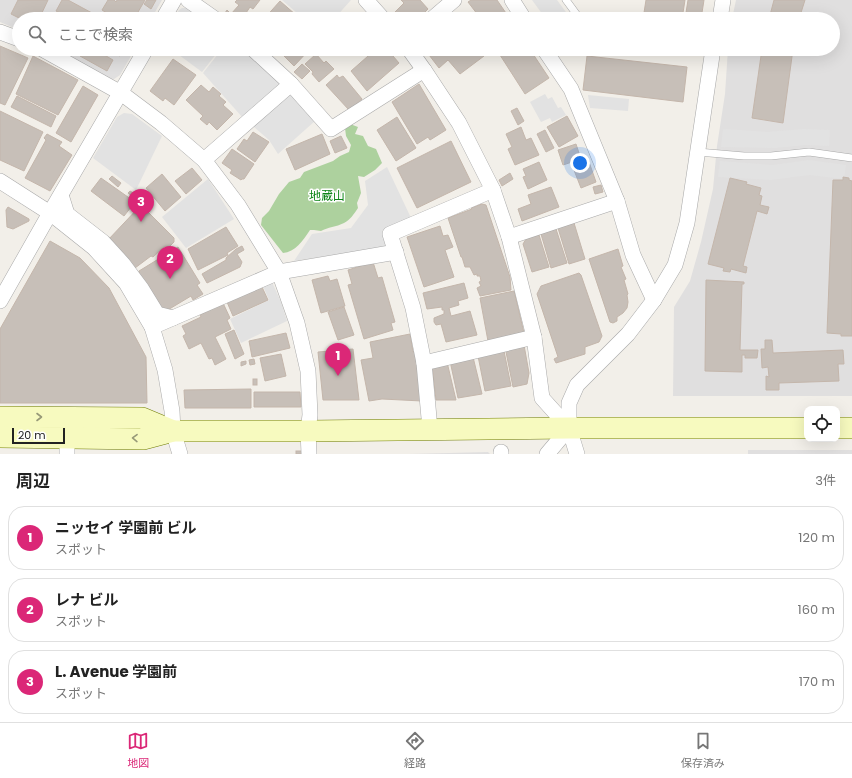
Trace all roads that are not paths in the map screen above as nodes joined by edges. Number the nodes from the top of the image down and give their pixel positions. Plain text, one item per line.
1 (174, 0) edge
2 (188, 0) edge
3 (366, 0) edge
4 (454, 0) edge
5 (512, 0) edge
6 (566, 0) edge
7 (724, 0) edge
8 (167, 12) edge
9 (205, 12) edge
10 (377, 12) edge
11 (440, 12) edge
12 (520, 12) edge
13 (575, 12) edge
14 (721, 12) edge
15 (0, 32) edge
16 (12, 37) edge
17 (54, 56) edge
18 (142, 56) edge
19 (261, 56) edge
20 (414, 56) edge
21 (549, 56) edge
22 (712, 56) edge
23 (424, 70) junction
24 (291, 84) junction
25 (120, 94) junction
26 (698, 152) junction
27 (852, 158) edge
28 (204, 160) junction
29 (0, 181) edge
30 (493, 190) junction
31 (60, 195) junction
32 (617, 202) junction
33 (50, 214) junction
34 (509, 237) junction
35 (396, 252) junction
36 (279, 272) junction
37 (654, 300) junction
38 (0, 301) edge
39 (173, 318) junction
40 (152, 327) junction
41 (534, 337) junction
42 (424, 363) junction
43 (0, 417) edge
44 (569, 428) junction
45 (804, 428) edge
46 (840, 428) edge
47 (852, 428) edge
48 (430, 429) junction
49 (174, 431) junction
50 (308, 431) junction
51 (0, 437) edge
52 (67, 446) edge
53 (180, 454) edge
54 (309, 454) edge
55 (548, 454) edge
56 (577, 454) edge

1 - 8 street
2 - 9 street
3 - 10 street
4 - 11 street
5 - 12 street
6 - 13 lane
7 - 14 street
15 - 16 street
17 - 25 street
18 - 25 street
19 - 24 street
20 - 23 street
21 - 32 street
22 - 26 street
23 - 24 street
23 - 30 street
24 - 28 street
25 - 28 street
25 - 31 street
26 - 27 lane
26 - 37 street
28 - 36 street
29 - 33 street
30 - 34 street
30 - 35 street
31 - 33 street
31 - 39 street
32 - 34 street
32 - 37 street
33 - 38 street
33 - 40 street
34 - 41 street
35 - 36 street
35 - 42 street
36 - 39 street
36 - 50 street
37 - 44 street
39 - 40 street
40 - 49 street
41 - 42 street
41 - 44 street
42 - 48 street
43 -> 49 street
44 - 45 street
44 - 48 street
44 - 55 street
44 - 56 street
46 - 47 street
48 - 50 street
49 - 50 street
49 -> 52 street
49 - 53 street
50 - 54 street
51 - 52 street

